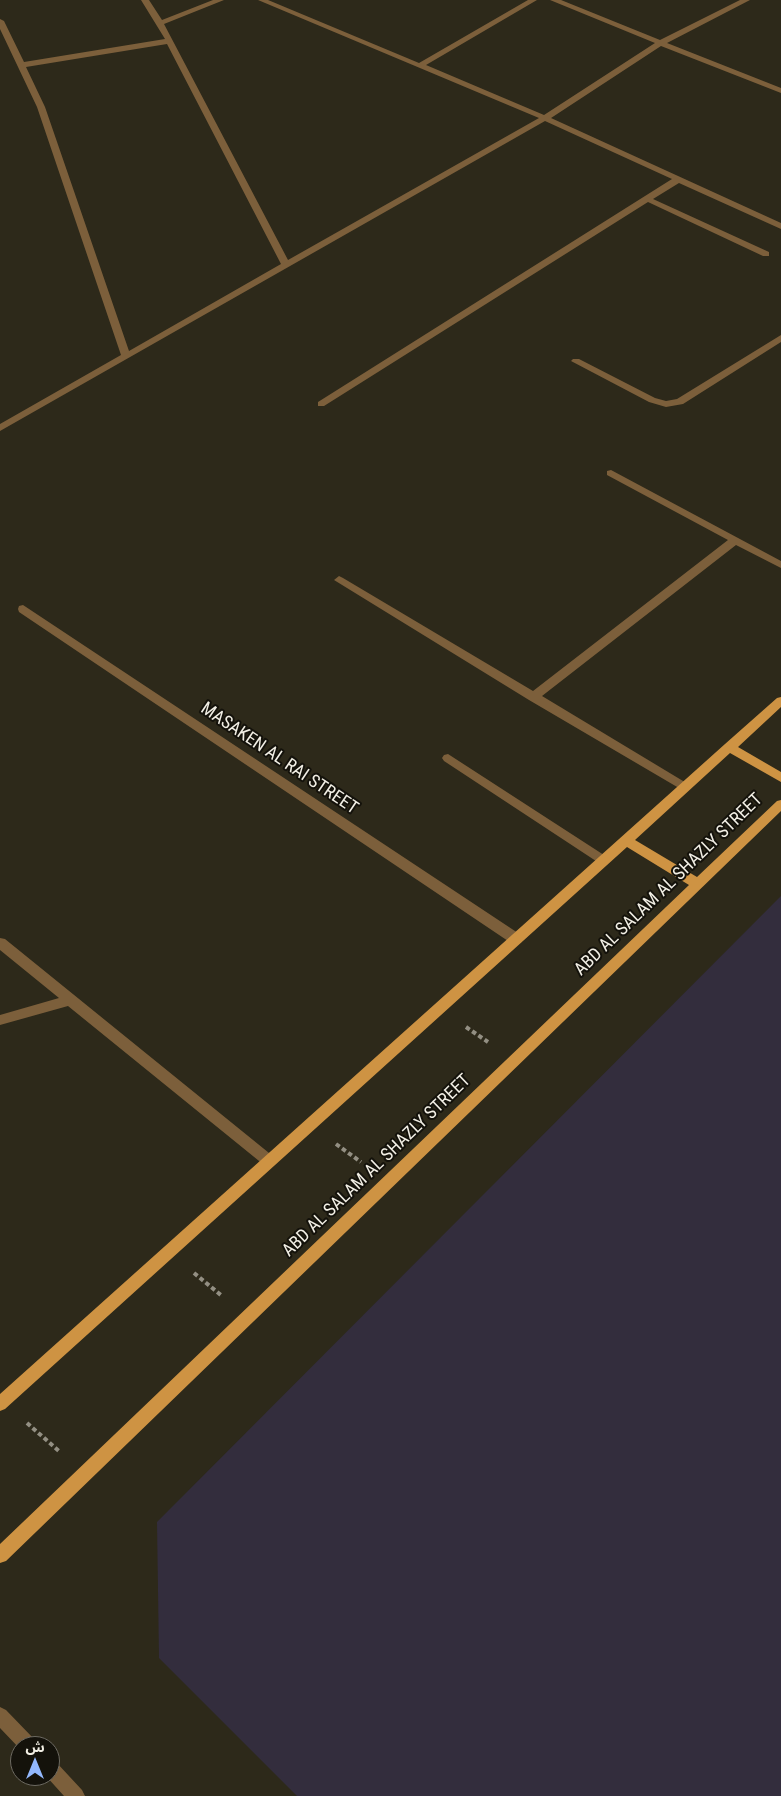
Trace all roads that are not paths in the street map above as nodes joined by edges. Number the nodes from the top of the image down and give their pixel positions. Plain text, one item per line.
1 (146, 0) edge
2 (220, 0) edge
3 (262, 0) edge
4 (533, 0) edge
5 (554, 0) edge
6 (746, 0) edge
7 (0, 21) edge
8 (160, 23) junction
9 (169, 41) junction
10 (660, 42) junction
11 (21, 65) junction
12 (421, 65) junction
13 (781, 91) edge
14 (545, 118) junction
15 (679, 179) junction
16 (647, 199) junction
17 (781, 226) edge
18 (766, 254) dead end
19 (286, 265) junction
20 (781, 338) edge
21 (126, 356) junction
22 (576, 360) dead end
23 (321, 404) dead end
24 (0, 428) edge
25 (611, 473) dead end
26 (735, 540) junction
27 (781, 565) edge
28 (338, 580) dead end
29 (23, 609) dead end
30 (533, 697) junction
31 (781, 701) edge
32 (729, 747) junction
33 (448, 758) dead end
34 (781, 778) edge
35 (684, 787) junction
36 (781, 804) edge
37 (626, 840) junction
38 (603, 860) junction
39 (698, 884) junction
40 (516, 939) junction
41 (0, 942) edge
42 (71, 1000) junction
43 (0, 1020) edge
44 (269, 1161) junction
45 (1, 1403) edge
46 (0, 1556) edge
47 (0, 1716) edge
48 (19, 1736) edge
49 (60, 1779) edge
50 (76, 1796) edge

1 - 8 street
2 - 8 street
3 - 12 street
4 - 12 street
5 - 10 street
6 - 10 street
7 - 11 street
8 - 9 street
9 - 11 street
9 - 19 street
10 - 13 street
10 - 14 street
11 - 21 street
12 - 14 street
14 - 15 street
14 - 19 street
15 - 16 street
15 - 17 street
16 - 18 street
16 - 23 street
19 - 21 street
20 - 22 street
21 - 24 street
25 - 26 street
26 - 27 street
26 - 30 street
28 - 30 street
29 - 40 street, MASAKEN AL RAI STREET
30 - 35 street
31 - 32 main road
32 - 34 main road
32 - 35 main road
33 - 38 street
35 - 37 main road
36 - 39 main road, ABD AL SALAM AL SHAZLY STREET
37 - 38 main road
37 - 39 main road
38 - 40 main road
39 - 46 main road, ABD AL SALAM AL SHAZLY STREET
40 - 44 main road
41 - 42 street
42 - 43 street
42 - 44 street
44 - 45 main road
47 - 48 street
49 - 50 street

